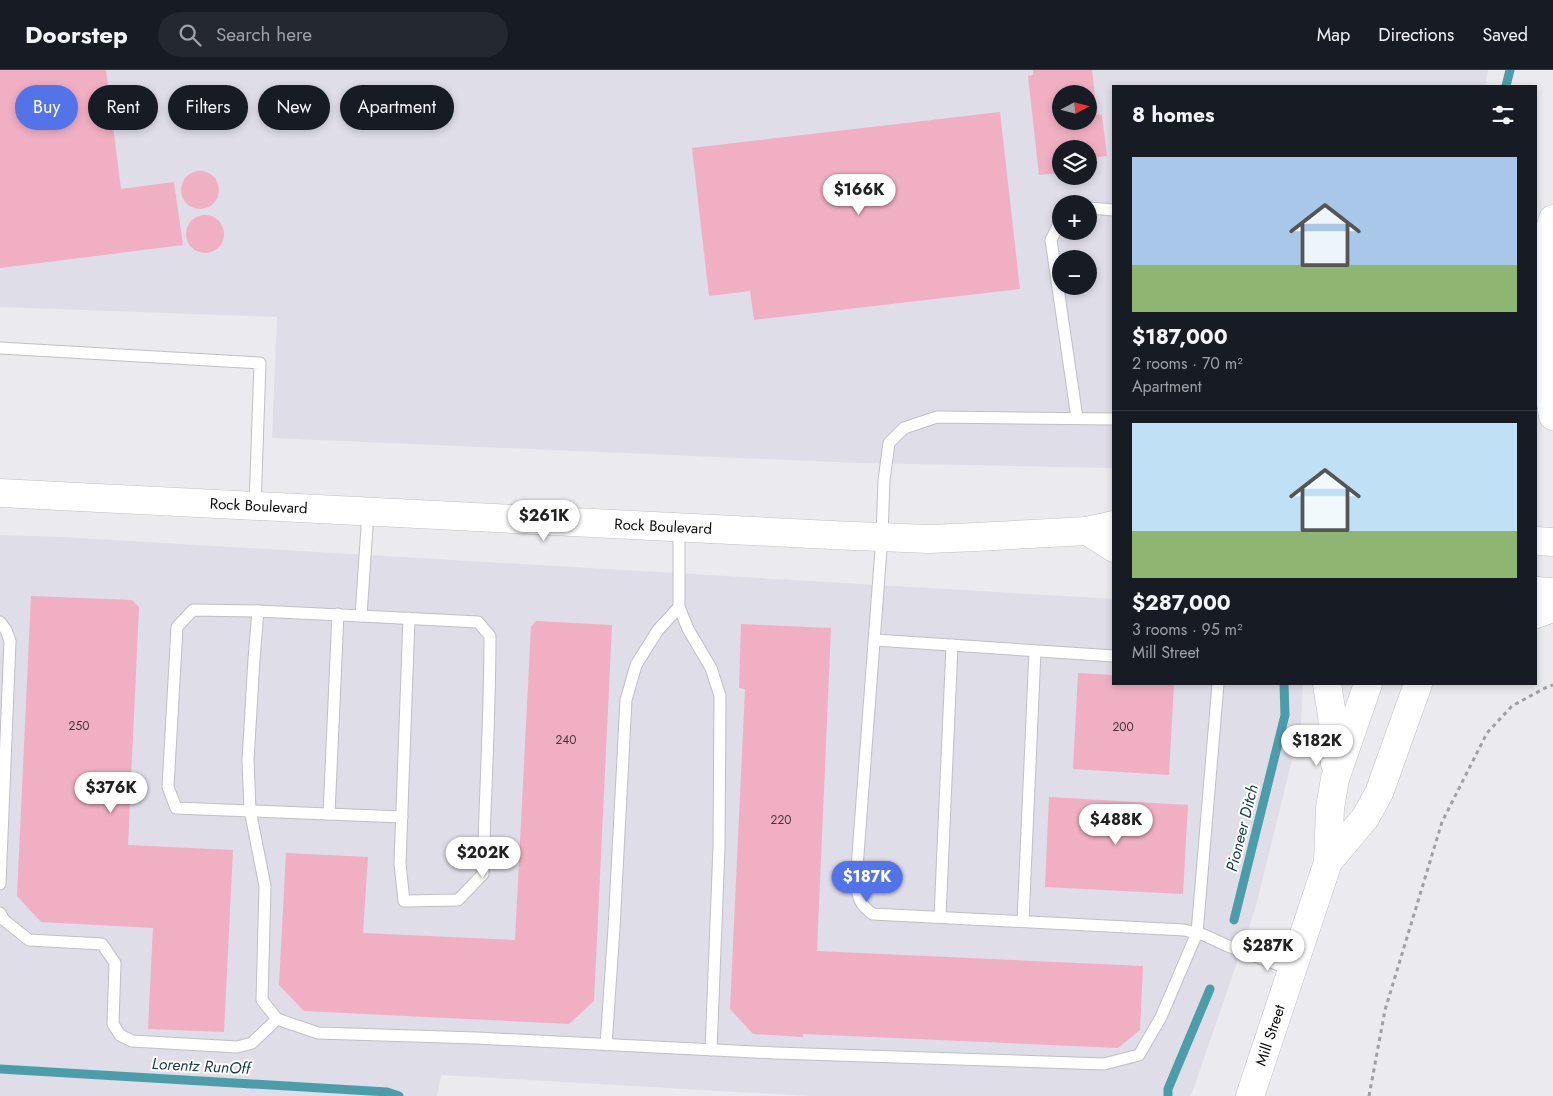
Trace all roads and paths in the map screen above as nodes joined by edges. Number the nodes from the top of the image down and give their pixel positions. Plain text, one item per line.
1 (1097, 209) edge
2 (1112, 210) edge
3 (1553, 219) edge
4 (1052, 240) edge
5 (1540, 257) edge
6 (1548, 299) junction
7 (1537, 345) edge
8 (0, 348) edge
9 (1553, 416) edge
10 (1077, 418) junction
11 (1112, 419) edge
12 (0, 493) edge
13 (255, 506) junction
14 (368, 512) junction
15 (1112, 525) edge
16 (679, 527) junction
17 (1087, 531) junction
18 (882, 536) junction
19 (1537, 541) edge
20 (1553, 542) edge
21 (1112, 547) edge
22 (1537, 592) edge
23 (1553, 592) edge
24 (679, 607) junction
25 (1553, 608) edge
26 (258, 611) junction
27 (338, 614) junction
28 (1537, 614) edge
29 (360, 616) junction
30 (409, 618) junction
31 (0, 622) edge
32 (875, 640) junction
33 (952, 645) junction
34 (1035, 651) junction
35 (1112, 656) edge
36 (1218, 685) edge
37 (1327, 685) edge
38 (1368, 685) edge
39 (1418, 685) edge
40 (1438, 685) edge
41 (1553, 685) edge
42 (1400, 734) junction
43 (1335, 779) junction
44 (250, 810) junction
45 (329, 814) junction
46 (402, 817) junction
47 (1328, 862) junction
48 (0, 884) edge
49 (0, 913) edge
50 (940, 917) junction
51 (1023, 922) junction
52 (1196, 933) junction
53 (1292, 970) junction
54 (277, 1019) junction
55 (606, 1044) junction
56 (712, 1050) junction
57 (1250, 1096) edge
58 (1369, 1096) edge

1 - 2 lane
3 - 5 main road
4 - 10 lane
5 - 6 main road
6 - 7 main road
6 - 9 main road
8 - 13 lane
10 - 11 lane
10 - 18 lane
12 - 13 main road, Rock Boulevard
13 - 14 main road, Rock Boulevard
14 - 16 main road, Rock Boulevard
14 - 29 lane
15 - 17 main road, Rock Boulevard
16 - 18 main road, Rock Boulevard
16 - 24 lane
17 - 18 main road, Rock Boulevard
17 - 21 main road
18 - 32 lane
19 - 20 main road
22 - 23 main road
24 - 55 lane
24 - 56 lane
25 - 28 main road
26 - 27 lane
26 - 44 lane
26 - 44 lane
27 - 29 lane
27 - 45 lane
29 - 30 lane
30 - 46 lane
30 - 46 lane
31 - 48 lane
32 - 33 lane
32 - 50 lane
33 - 34 lane
33 - 50 lane
34 - 35 lane
34 - 51 lane
36 - 52 lane
37 - 43 main road
38 - 43 main road, Mill Street
39 - 42 main road, Mill Street
40 - 42 main road
41 - 58 path
42 - 47 main road, Mill Street
43 - 47 main road, Mill Street
44 - 45 lane
44 - 54 lane
45 - 46 lane
47 - 53 main road, Mill Street
49 - 54 lane
50 - 51 lane
51 - 52 lane
52 - 53 lane
52 - 56 lane
53 - 57 main road, Mill Street
54 - 55 lane
55 - 56 lane

